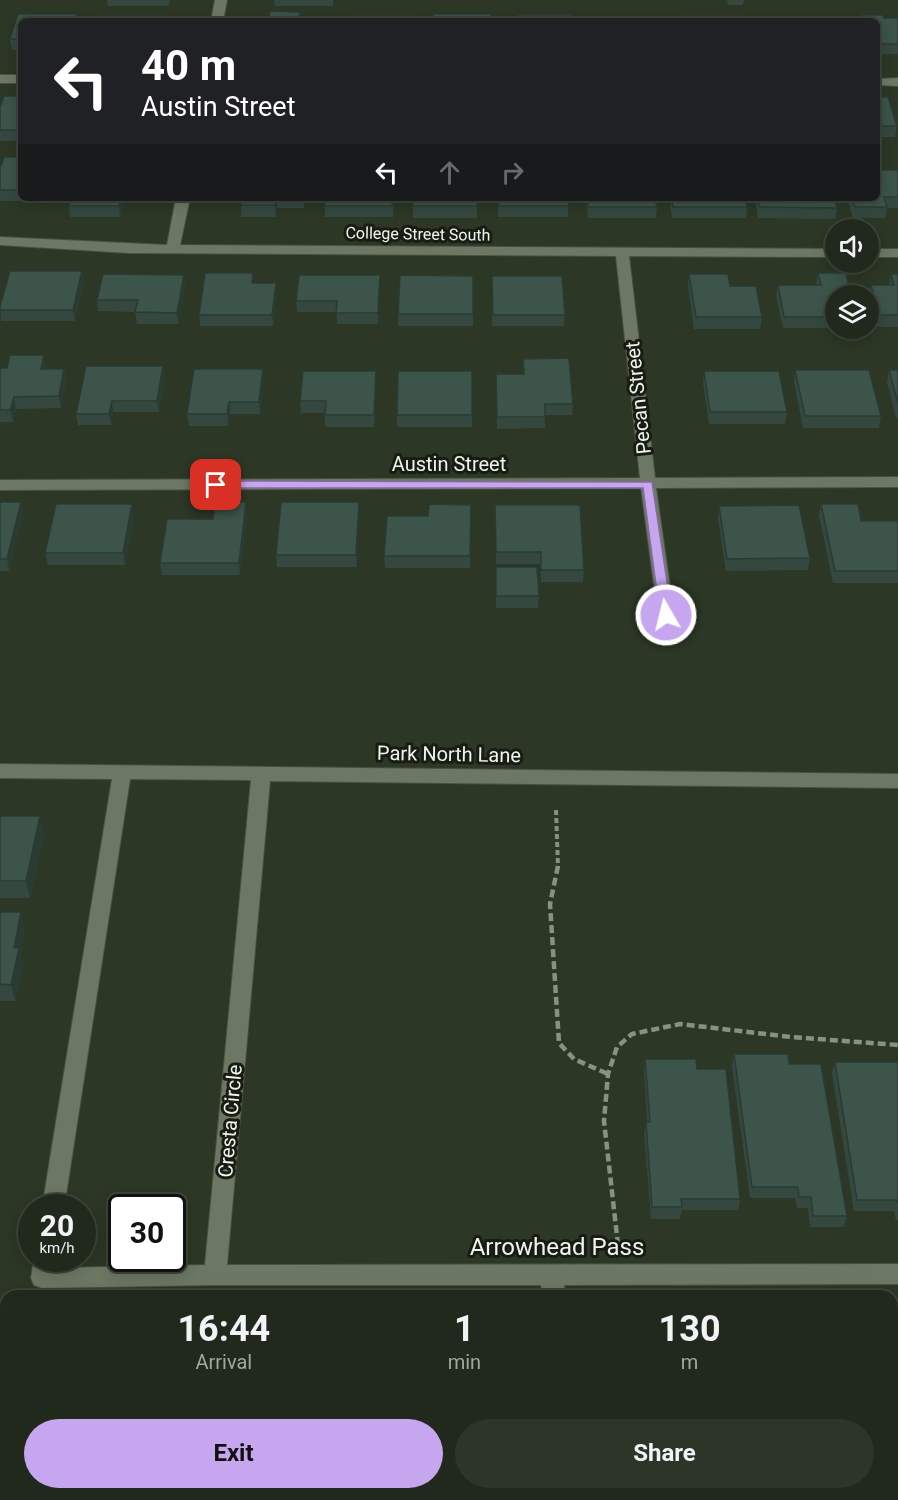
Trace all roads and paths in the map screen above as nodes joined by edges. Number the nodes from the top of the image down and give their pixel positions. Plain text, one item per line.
1 (221, 0) edge
2 (218, 18) edge
3 (0, 79) edge
4 (18, 79) edge
5 (880, 82) edge
6 (898, 82) edge
7 (182, 201) edge
8 (0, 241) edge
9 (173, 248) junction
10 (622, 252) junction
11 (825, 253) edge
12 (879, 253) edge
13 (898, 253) edge
14 (898, 482) edge
15 (648, 484) junction
16 (0, 485) edge
17 (666, 615) dead end
18 (0, 771) edge
19 (122, 772) junction
20 (261, 774) junction
21 (898, 781) edge
22 (556, 810) dead end
23 (898, 1045) edge
24 (608, 1074) junction
25 (55, 1194) edge
26 (619, 1250) dead end
27 (43, 1272) edge
28 (898, 1274) edge
29 (215, 1275) junction
30 (553, 1285) edge

1 - 2 street
3 - 4 street
5 - 6 street
7 - 9 street
8 - 9 street, College Street South
9 - 10 street, College Street South
10 - 11 street, College Street South
10 - 15 street, Pecan Street
12 - 13 street
14 - 15 street, Austin Street
15 - 16 street, Austin Street
15 - 17 street, Pecan Street
18 - 19 street, Park North Lane
19 - 20 street, Park North Lane
19 - 25 street
20 - 21 street, Park North Lane
20 - 29 street, Cresta Circle
22 - 24 path
23 - 24 path
24 - 26 path
27 - 29 street
28 - 30 street, Arrowhead Pass
29 - 30 street, Arrowhead Pass

